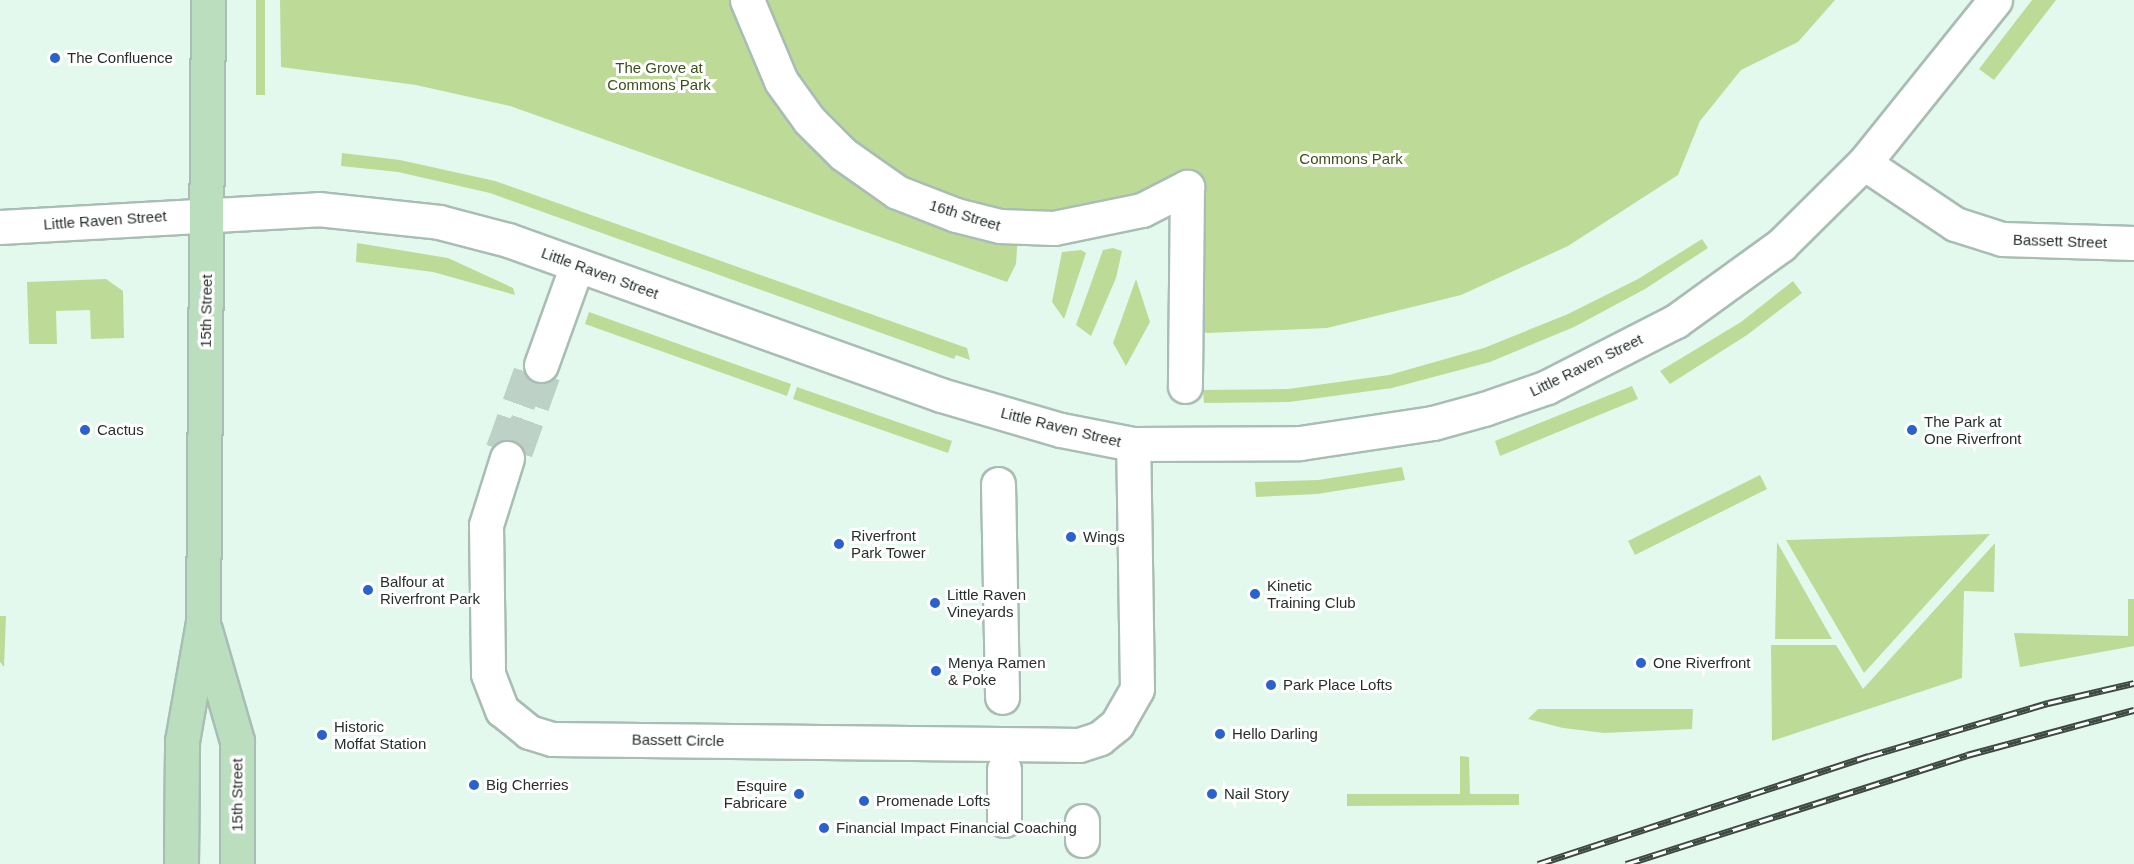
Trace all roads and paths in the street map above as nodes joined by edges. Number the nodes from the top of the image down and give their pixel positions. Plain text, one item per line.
1 (208, 0) edge
2 (747, 0) edge
3 (1995, 0) edge
4 (1864, 163) junction
5 (207, 214) junction
6 (0, 227) edge
7 (2134, 243) edge
8 (577, 265) junction
9 (541, 365) tunnel mouth
10 (1185, 386) dead end
11 (1133, 444) junction
12 (507, 458) dead end
13 (998, 484) dead end
14 (202, 622) junction
15 (1002, 697) dead end
16 (1004, 769) dead end
17 (1004, 820) dead end
18 (181, 864) edge
19 (237, 864) edge

1 - 5 main road, 15th Street
2 - 10 street, 16th Street
3 - 4 street, Little Raven Street
4 - 7 street, Bassett Street
4 - 11 street, Little Raven Street
5 - 6 street, Little Raven Street
5 - 8 street, Little Raven Street
5 - 14 main road, 15th Street
8 - 9 street
8 - 11 street, Little Raven Street
11 - 12 street, Bassett Circle
13 - 15 street
14 - 18 main road, 15th Street
14 - 19 main road, 15th Street
16 - 17 street

